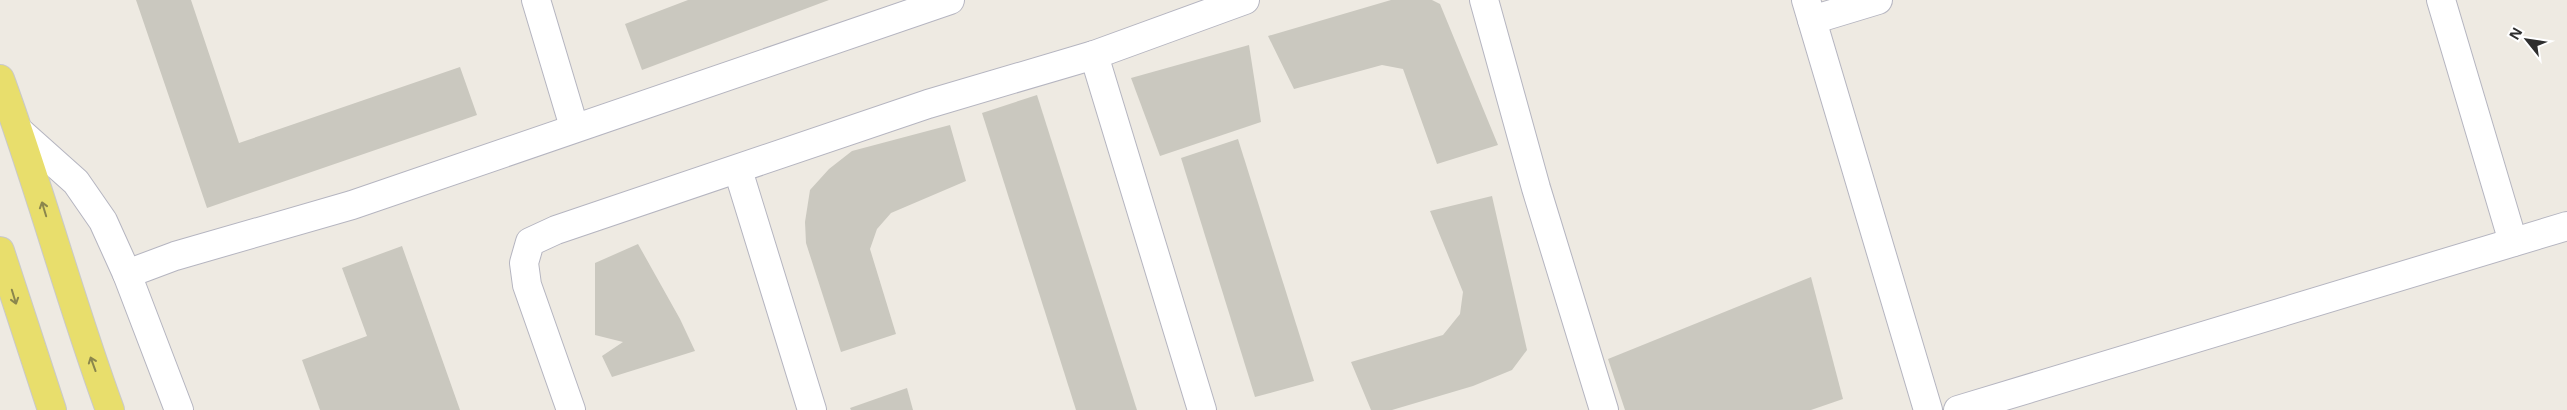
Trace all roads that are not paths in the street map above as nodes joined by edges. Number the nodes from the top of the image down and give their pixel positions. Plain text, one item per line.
1 (536, 0) edge
2 (950, 0) edge
3 (1245, 0) edge
4 (1484, 0) edge
5 (1878, 0) edge
6 (2441, 0) edge
7 (1809, 10) edge
8 (1094, 55) junction
9 (0, 79) edge
10 (574, 127) junction
11 (20, 132) junction
12 (738, 170) junction
13 (2567, 226) edge
14 (2513, 242) junction
15 (0, 251) edge
16 (127, 274) junction
17 (1599, 408) edge
18 (52, 410) edge
19 (110, 410) edge
20 (178, 410) edge
21 (572, 410) edge
22 (812, 410) edge
23 (1202, 410) edge
24 (1928, 410) edge
25 (1958, 410) edge

1 - 10 street
2 - 10 street
3 - 8 street
4 - 17 street
5 - 7 street
6 - 14 street
7 - 24 street
8 - 12 street
8 - 23 street
9 - 11 main road
10 - 16 street
11 - 16 street
19 -> 11 main road
12 - 21 street
12 - 22 street
13 - 14 street
14 - 25 street
15 -> 18 main road
16 - 20 street

